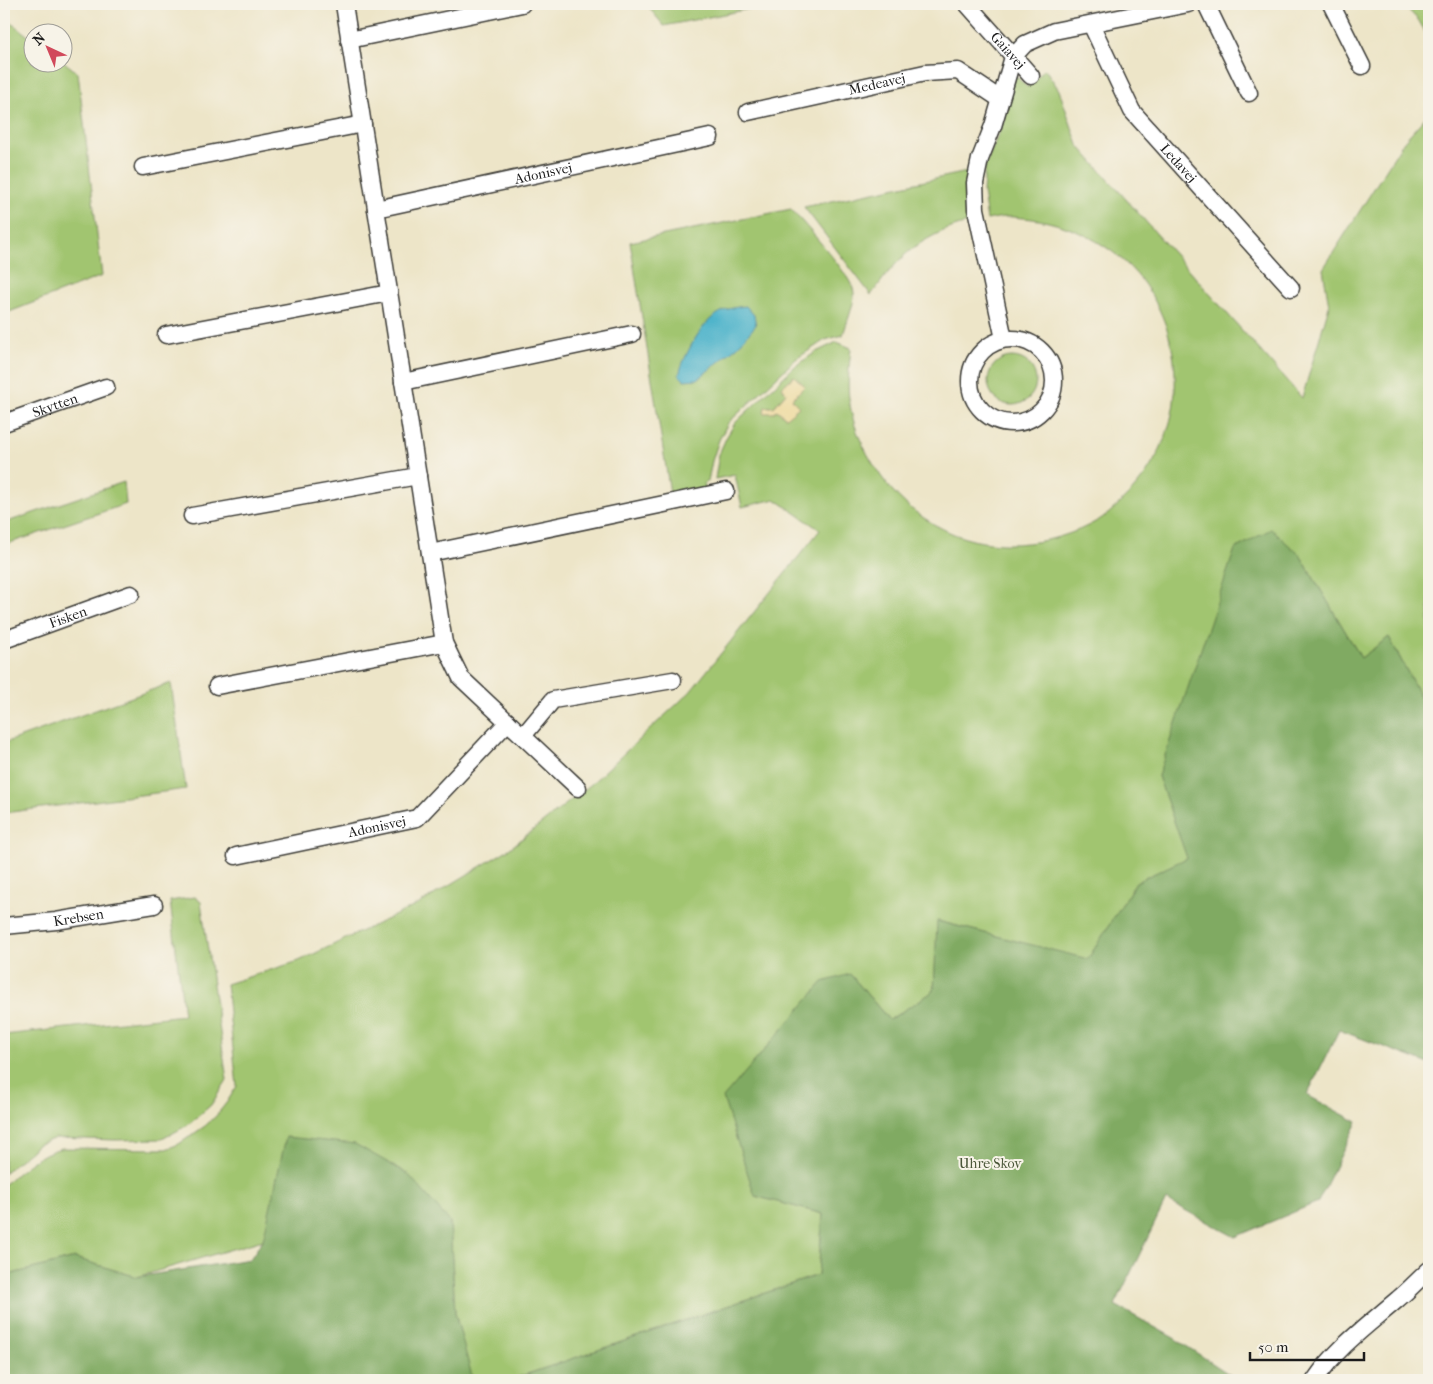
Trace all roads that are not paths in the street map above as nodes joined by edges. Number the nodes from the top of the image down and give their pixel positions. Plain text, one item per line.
1 (344, 4) edge
2 (522, 4) edge
3 (967, 4) edge
4 (1188, 4) edge
5 (1206, 4) edge
6 (1331, 4) edge
7 (1091, 24) junction
8 (349, 40) junction
9 (1014, 56) junction
10 (1362, 66) dead end
11 (1031, 76) dead end
12 (1250, 93) dead end
13 (1000, 99) junction
14 (748, 112) dead end
15 (362, 124) junction
16 (710, 137) dead end
17 (143, 167) dead end
18 (376, 209) junction
19 (1291, 288) dead end
20 (389, 293) junction
21 (632, 334) dead end
22 (166, 335) dead end
23 (1004, 339) junction
24 (403, 382) junction
25 (106, 387) dead end
26 (4, 423) edge
27 (418, 476) junction
28 (726, 491) dead end
29 (192, 516) dead end
30 (430, 553) junction
31 (132, 594) dead end
32 (4, 640) edge
33 (444, 643) junction
34 (673, 680) dead end
35 (217, 686) dead end
36 (508, 722) junction
37 (523, 736) junction
38 (578, 788) dead end
39 (236, 856) dead end
40 (154, 905) dead end
41 (4, 926) edge
42 (1429, 1270) edge
43 (1315, 1380) edge

1 - 8 street
2 - 8 street
3 - 9 street, Gaiavej
4 - 7 street
5 - 12 street
6 - 10 street
7 - 9 street
7 - 19 street, Ledavej
8 - 15 street
9 - 11 street, Gaiavej
9 - 13 street
13 - 14 street, Medeavej
13 - 23 street
15 - 17 street
15 - 18 street
16 - 18 street, Adonisvej
18 - 20 street
20 - 22 street
20 - 24 street
21 - 24 street
23 - 23 street
24 - 27 street
25 - 26 street, Skytten
27 - 29 street
27 - 30 street
28 - 30 street
30 - 33 street
31 - 32 street, Fisken
33 - 35 street
33 - 36 street
34 - 37 street
36 - 37 street
36 - 39 street, Adonisvej
37 - 38 street
40 - 41 street, Krebsen
42 - 43 street

